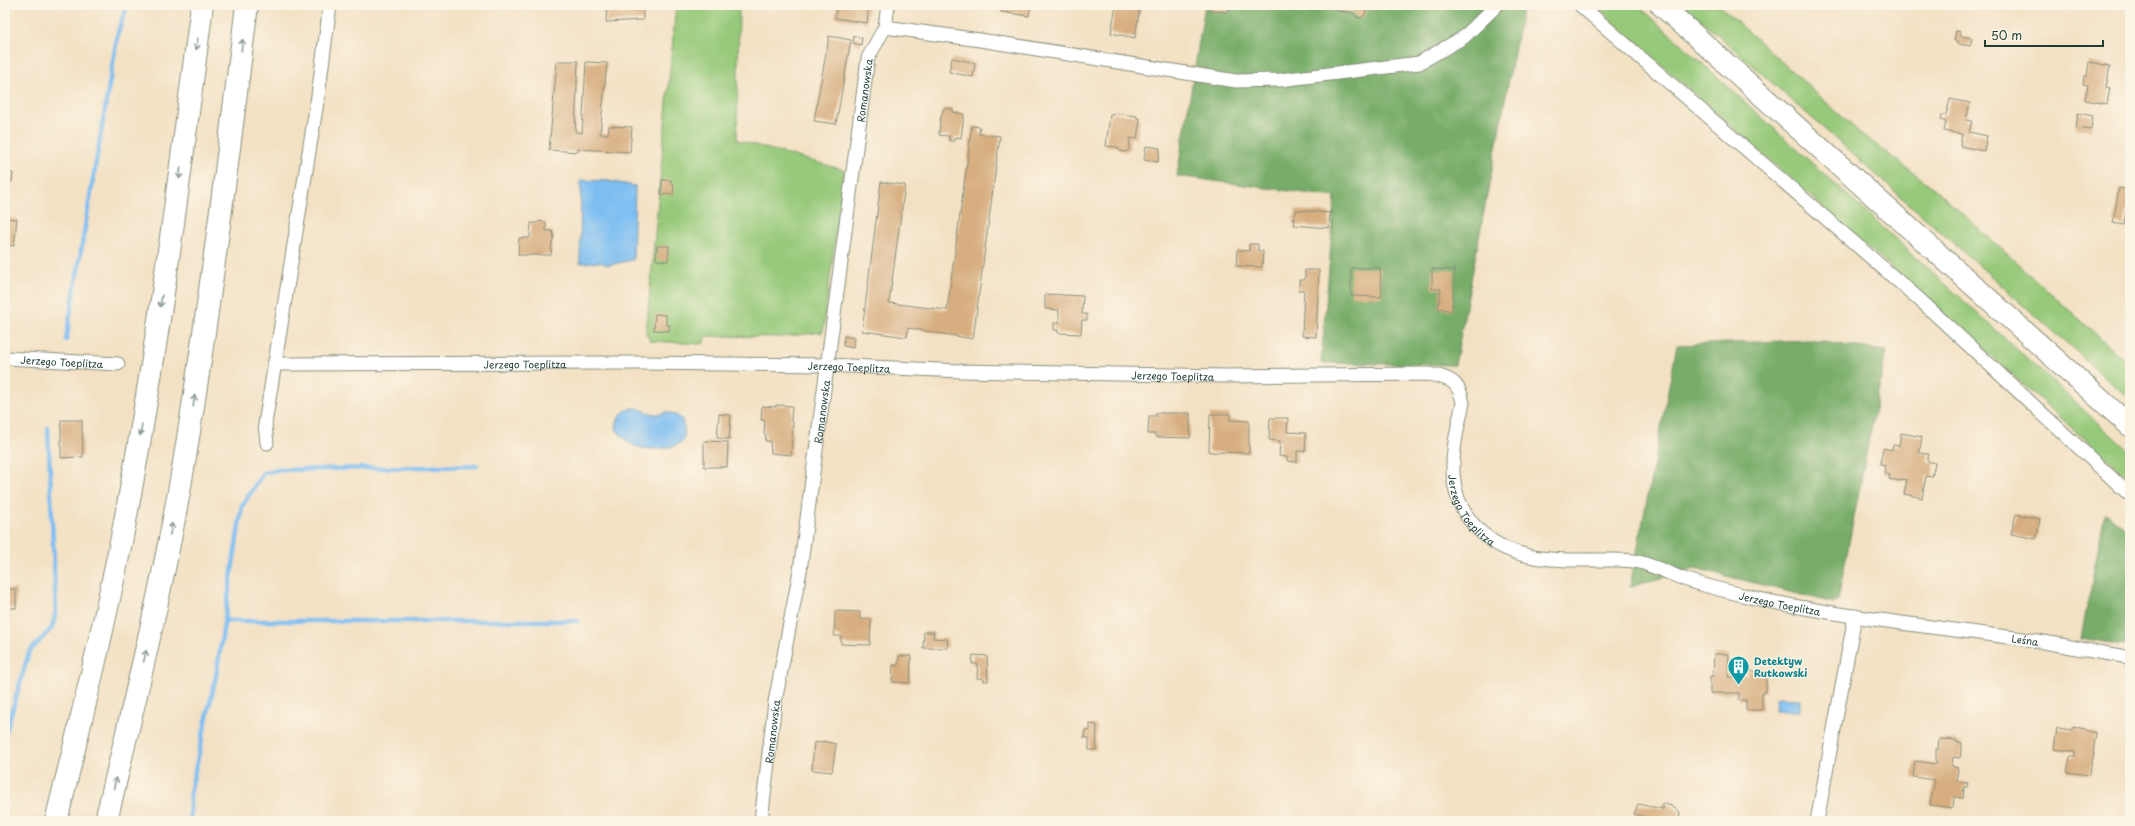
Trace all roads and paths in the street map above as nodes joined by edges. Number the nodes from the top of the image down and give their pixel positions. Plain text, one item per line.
1 (202, 5) edge
2 (247, 5) edge
3 (330, 5) edge
4 (888, 5) edge
5 (1497, 5) edge
6 (1580, 5) edge
7 (1661, 5) edge
8 (885, 27) junction
9 (5, 358) edge
10 (118, 364) dead end
11 (274, 364) junction
12 (827, 365) junction
13 (2130, 426) edge
14 (267, 443) dead end
15 (2130, 495) edge
16 (1855, 616) junction
17 (1920, 627) joint
18 (2130, 657) edge
19 (56, 821) edge
20 (106, 821) edge
21 (762, 821) edge
22 (1817, 821) edge

1 -> 19 highway
20 -> 2 highway
3 - 11 street
4 - 8 street, Romanowska
5 - 8 street
6 - 15 street
7 - 13 main road
8 - 12 street, Romanowska
9 - 10 street, Jerzego Toeplitza
11 - 12 street, Jerzego Toeplitza
11 - 14 street
12 - 16 street, Jerzego Toeplitza
12 - 21 street, Romanowska
16 - 17 street, Jerzego Toeplitza
16 - 22 street
17 - 18 street, Leśna

